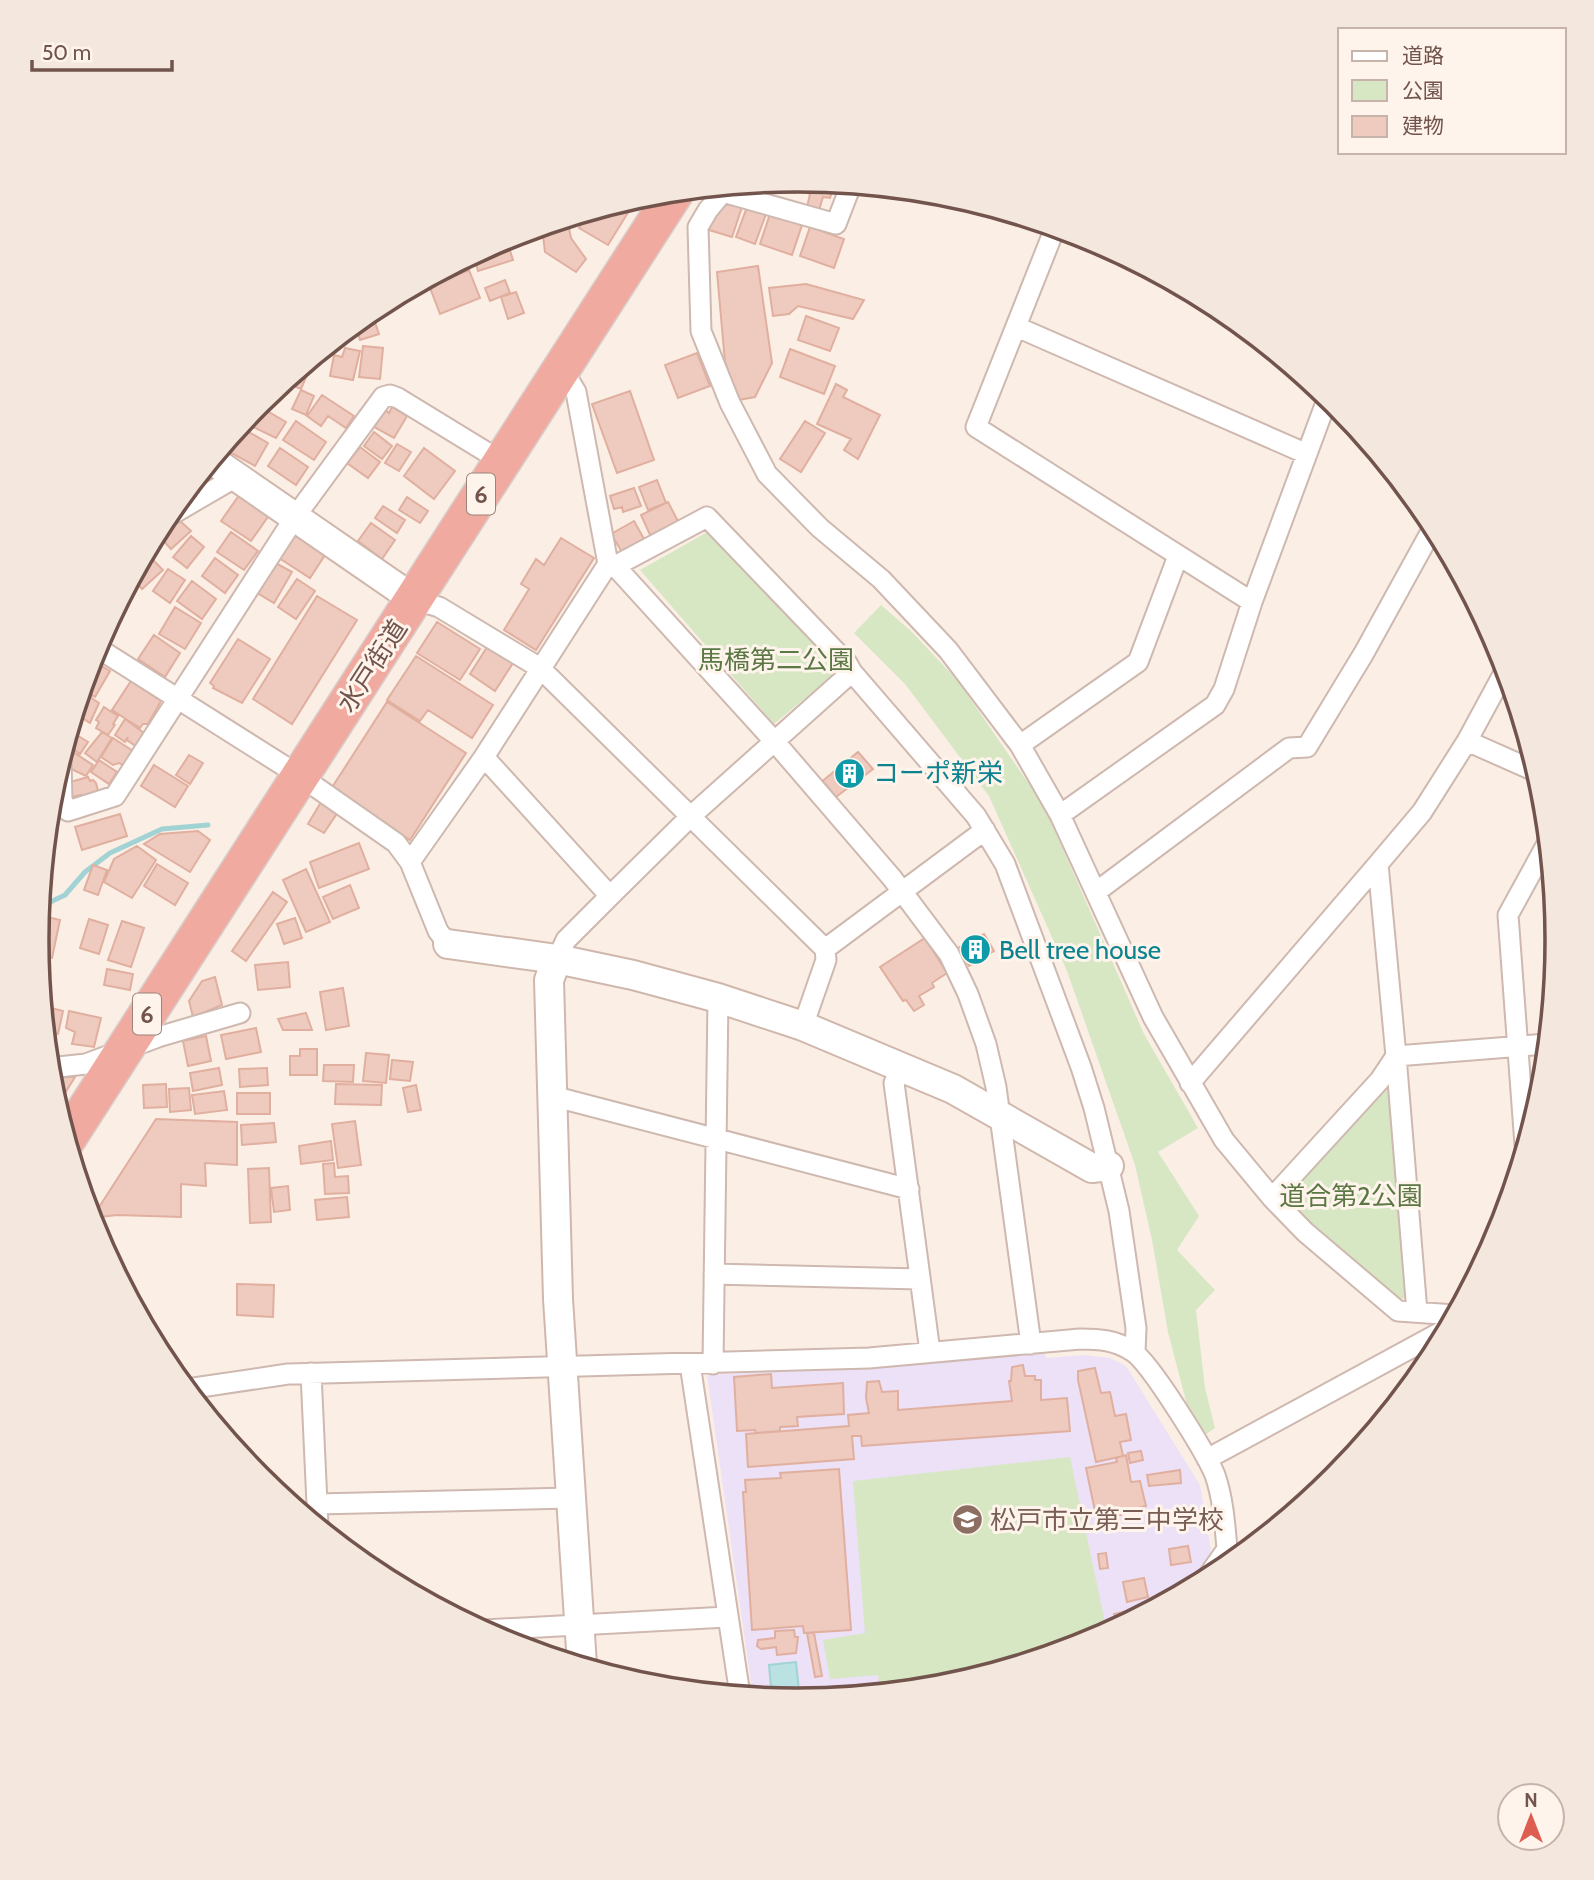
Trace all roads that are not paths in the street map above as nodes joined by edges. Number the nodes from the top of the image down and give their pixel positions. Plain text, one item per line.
1 (847, 194) edge
2 (734, 195) edge
3 (719, 196) edge
4 (668, 203) edge
5 (1051, 237) edge
6 (1017, 327) junction
7 (561, 367) junction
8 (1324, 409) edge
9 (1307, 454) junction
10 (501, 461) junction
11 (220, 466) edge
12 (236, 477) junction
13 (190, 504) edge
14 (295, 517) junction
15 (1428, 538) edge
16 (1178, 556) junction
17 (611, 565) junction
18 (415, 600) junction
19 (1252, 602) junction
20 (106, 653) edge
21 (540, 668) junction
22 (852, 672) junction
23 (1499, 683) edge
24 (178, 699) junction
25 (1467, 741) junction
26 (775, 742) junction
27 (1020, 745) junction
28 (484, 757) junction
29 (1525, 767) edge
30 (300, 776) junction
31 (62, 800) edge
32 (691, 816) junction
33 (1060, 816) junction
34 (985, 830) junction
35 (1540, 856) edge
36 (411, 862) junction
37 (1378, 864) junction
38 (902, 891) junction
39 (1096, 892) junction
40 (610, 896) junction
41 (448, 944) joint
42 (825, 949) junction
43 (557, 959) junction
44 (718, 998) junction
45 (240, 1013) dead end
46 (803, 1026) junction
47 (1538, 1045) edge
48 (1516, 1046) junction
49 (125, 1049) junction
50 (1395, 1056) junction
51 (60, 1067) edge
52 (903, 1067) junction
53 (1189, 1083) junction
54 (552, 1096) junction
55 (1001, 1114) junction
56 (1523, 1122) edge
57 (73, 1130) edge
58 (717, 1140) junction
59 (1109, 1166) junction
60 (909, 1189) junction
61 (1272, 1198) junction
62 (714, 1274) junction
63 (920, 1279) junction
64 (1417, 1312) junction
65 (1445, 1314) edge
66 (1430, 1338) edge
67 (1031, 1344) junction
68 (930, 1352) junction
69 (1135, 1352) junction
70 (690, 1364) junction
71 (713, 1364) junction
72 (562, 1367) junction
73 (311, 1373) junction
74 (198, 1388) edge
75 (1207, 1459) junction
76 (570, 1498) junction
77 (317, 1504) junction
78 (317, 1513) edge
79 (1224, 1554) edge
80 (727, 1617) junction
81 (579, 1624) junction
82 (506, 1629) edge
83 (581, 1656) edge
84 (738, 1685) edge

1 - 2 street
3 - 27 street
4 - 7 highway, 水戸街道 / 6
5 - 6 street
6 - 9 street
6 - 16 street
7 - 10 highway, 水戸街道 / 6
7 - 17 street
8 - 9 street
9 - 19 street
10 - 14 street
10 - 18 highway, 水戸街道 / 6
11 - 12 street
12 - 13 street
12 - 14 street
14 - 18 street
14 - 24 street
15 - 39 street
16 - 19 street
16 - 27 street
17 - 21 street
17 - 22 street
17 - 26 street
18 - 21 street
18 - 30 highway, 水戸街道 / 6
19 - 33 street
20 - 24 street
21 - 28 street
21 - 32 street
22 - 26 street
22 - 34 street
23 - 25 street
24 - 30 street
24 - 31 street
25 - 29 street
25 - 37 street
26 - 32 street
26 - 38 street
27 - 33 street
28 - 36 street
28 - 40 street
30 - 36 street
30 - 49 highway, 水戸街道 / 6
32 - 40 street
32 - 42 street
33 - 39 street
34 - 38 street
34 - 59 street
35 - 48 street
36 - 41 street
37 - 50 street
37 - 53 street
38 - 42 street
38 - 55 street
39 - 53 street
40 - 43 street
41 - 43 street
42 - 46 street
43 - 44 street
43 - 54 street
44 - 46 street
44 - 58 street
45 - 49 street
46 - 52 street
47 - 48 street
48 - 50 street
48 - 56 street
49 - 51 street
49 - 57 highway, 水戸街道 / 6
50 - 61 street
50 - 64 street
52 - 55 street
52 - 60 street
53 - 61 street
54 - 58 street
54 - 72 street
55 - 59 street
55 - 67 street
58 - 60 street
58 - 62 street
59 - 69 street
60 - 63 street
61 - 64 street
62 - 63 street
62 - 71 street
63 - 68 street
64 - 65 street
66 - 75 street
67 - 68 street
67 - 69 street
68 - 71 street
69 - 75 street
70 - 71 street
70 - 72 street
70 - 80 street
72 - 73 street
72 - 76 street
73 - 74 street
73 - 77 street
75 - 79 street
76 - 77 street
76 - 81 street
77 - 78 street
80 - 81 street
80 - 84 street
81 - 82 street
81 - 83 street

